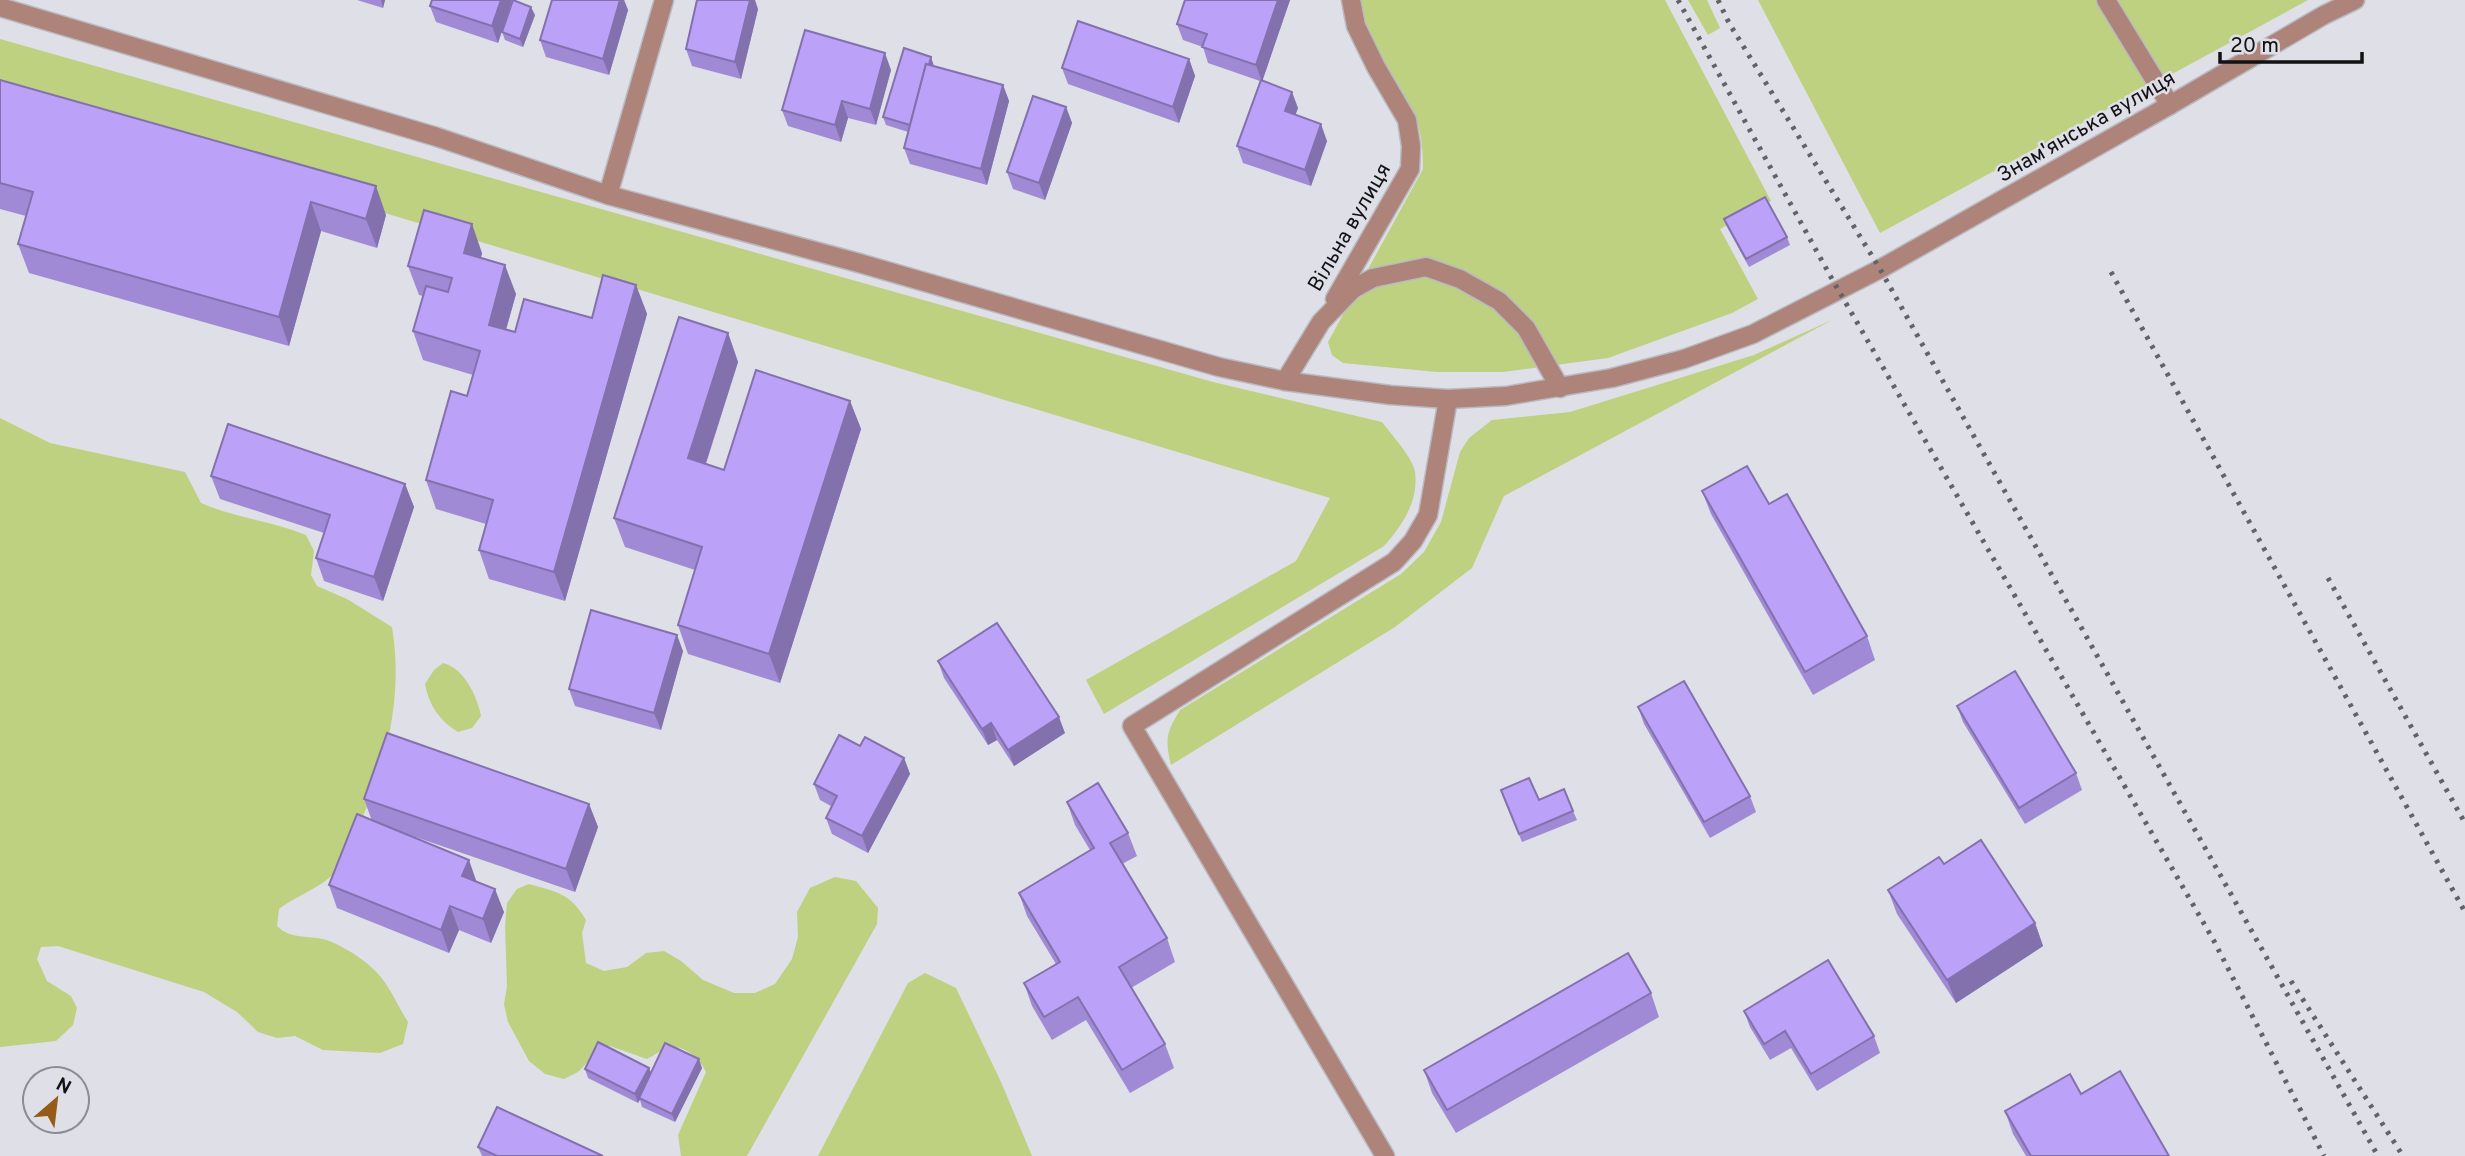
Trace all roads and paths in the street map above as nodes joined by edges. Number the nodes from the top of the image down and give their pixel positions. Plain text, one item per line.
1 (664, 0) edge
2 (1351, 0) edge
3 (2106, 0) edge
4 (2355, 0) edge
5 (0, 7) edge
6 (2170, 105) junction
7 (608, 195) junction
8 (1321, 321) junction
9 (1285, 381) junction
10 (1560, 388) junction
11 (1448, 398) junction
12 (1385, 1156) edge

1 - 7 street
2 - 8 street, Вільна вулиця
3 - 6 street
4 - 6 street, Знам'янська вулиця
5 - 7 street, Знам'янська вулиця
6 - 10 street, Знам'янська вулиця
7 - 9 street, Знам'янська вулиця
8 - 9 street, Вільна вулиця
8 - 10 street, Вільна вулиця
9 - 11 street, Знам'янська вулиця
10 - 11 street, Знам'янська вулиця
11 - 12 street

